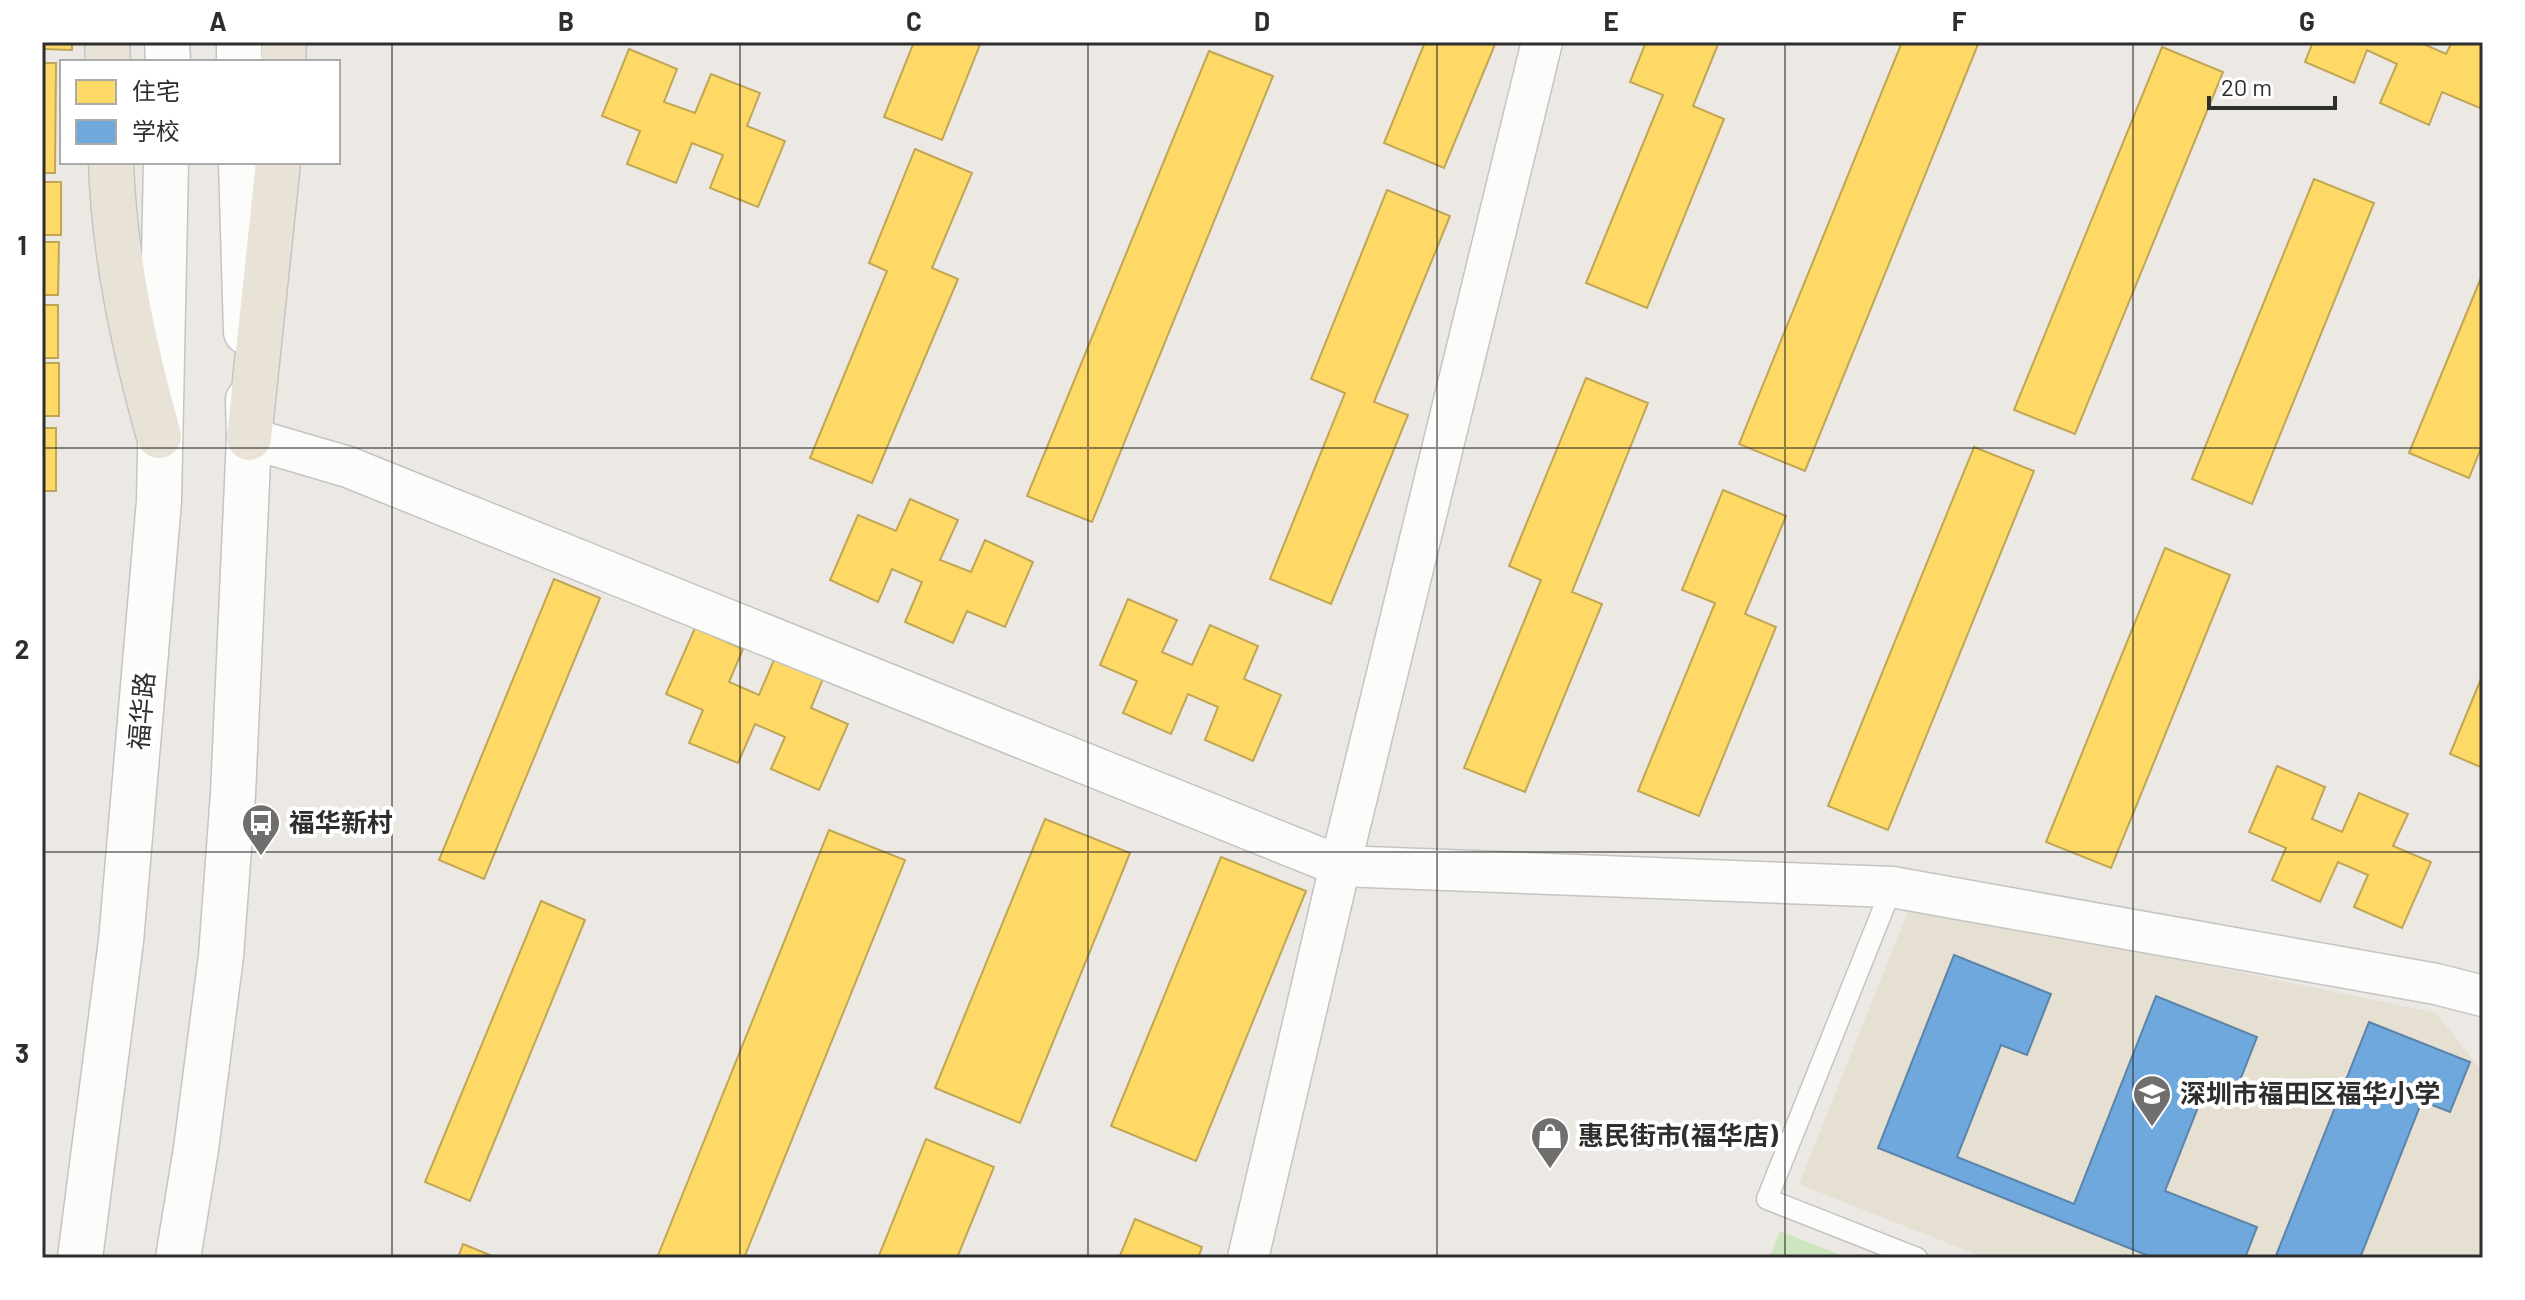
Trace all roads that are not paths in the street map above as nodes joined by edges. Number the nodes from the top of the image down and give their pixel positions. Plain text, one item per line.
1 (1542, 42) edge
2 (111, 164) edge
3 (166, 164) edge
4 (241, 164) edge
5 (278, 164) edge
6 (159, 436) junction
7 (249, 438) junction
8 (1340, 866) junction
9 (1892, 887) junction
10 (2483, 996) edge
11 (80, 1258) edge
12 (178, 1258) edge
13 (1248, 1258) edge
14 (1917, 1258) edge

1 - 8 street
2 - 6 highway
3 - 6 main road, 福华路
4 - 7 main road
5 - 7 highway
6 - 11 main road, 福华路
7 - 8 street
7 - 12 main road
8 - 9 street
8 - 13 street
9 - 10 street
9 - 14 lane

